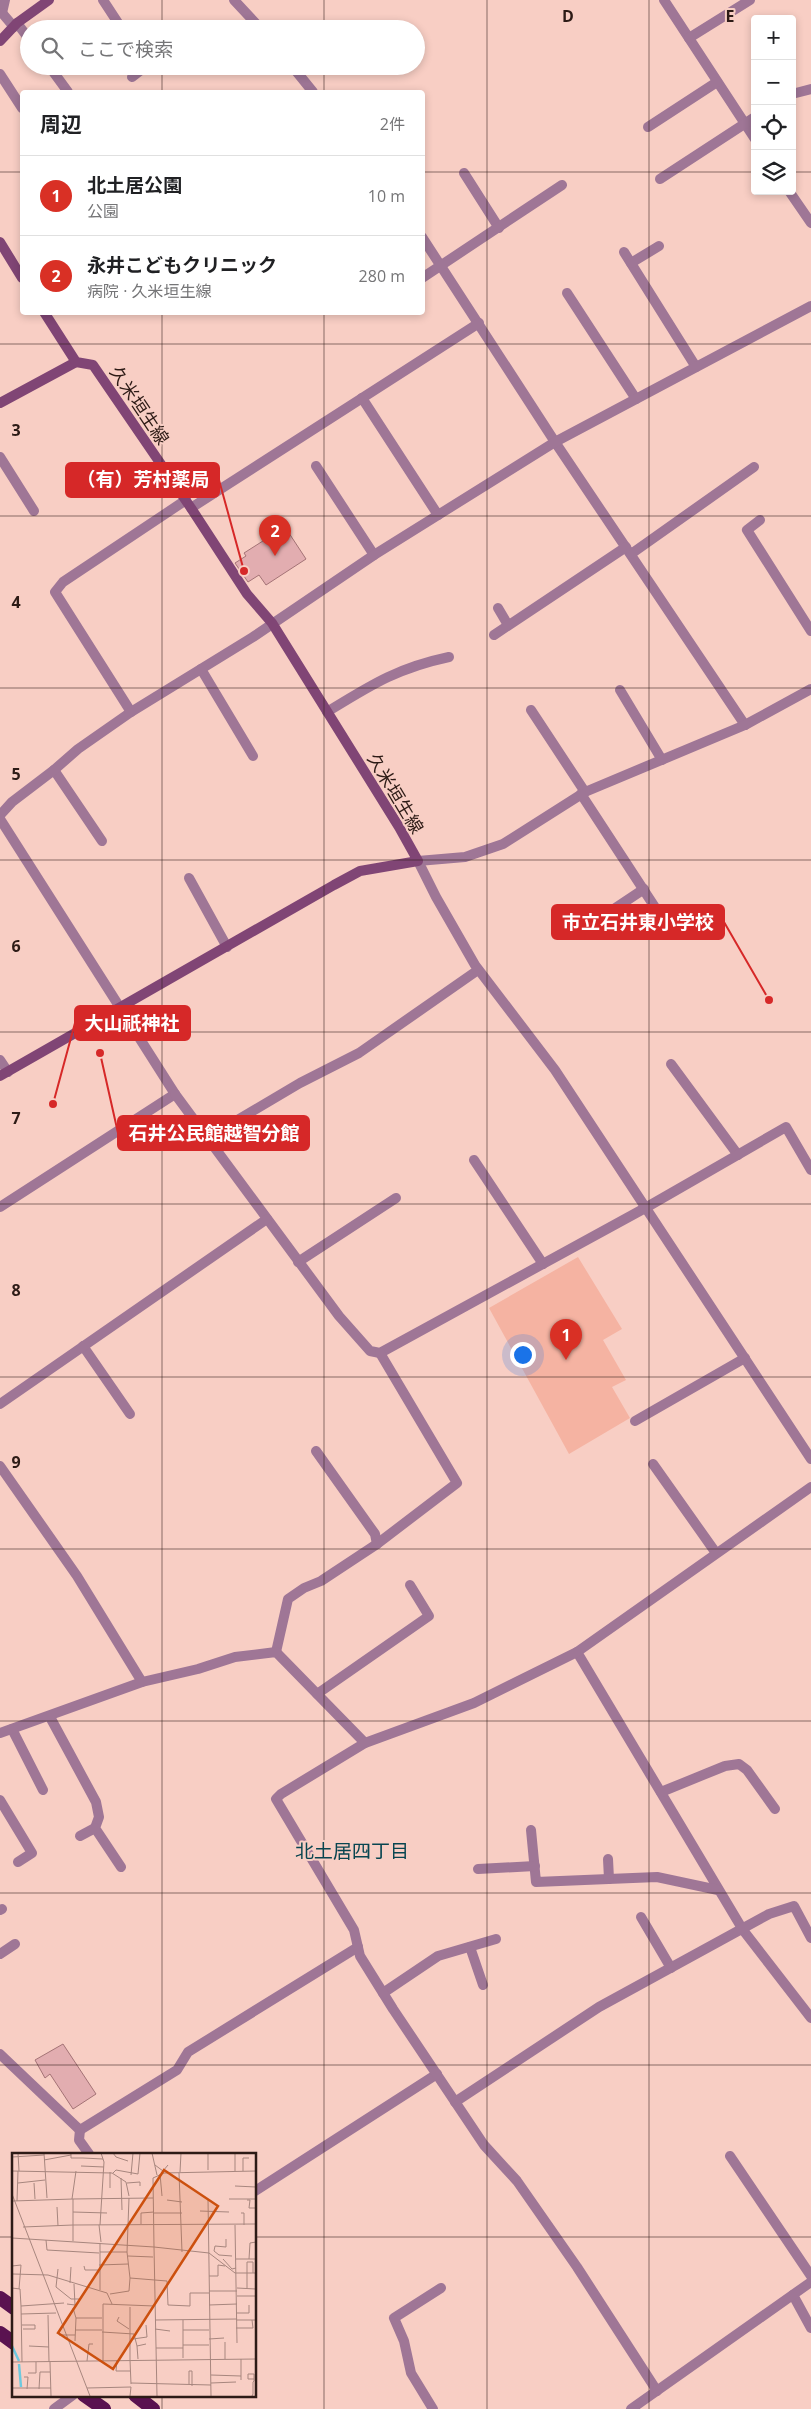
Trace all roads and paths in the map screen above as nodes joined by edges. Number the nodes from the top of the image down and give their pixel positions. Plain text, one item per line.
1 (4, 0) edge
2 (49, 0) edge
3 (103, 0) edge
4 (234, 0) edge
5 (664, 0) edge
6 (750, 0) edge
7 (1, 13) edge
8 (22, 20) edge
9 (116, 20) edge
10 (253, 20) edge
11 (20, 21) edge
12 (15, 25) junction
13 (20, 30) edge
14 (689, 38) junction
15 (0, 41) edge
16 (0, 74) edge
17 (56, 75) edge
18 (135, 75) edge
19 (299, 75) edge
20 (132, 77) dead end
21 (717, 82) junction
22 (811, 89) edge
23 (67, 90) edge
24 (311, 90) edge
25 (796, 93) edge
26 (20, 105) edge
27 (751, 119) edge
28 (744, 123) junction
29 (648, 127) dead end
30 (751, 133) edge
31 (464, 173) dead end
32 (660, 180) dead end
33 (562, 185) dead end
34 (792, 195) edge
35 (811, 223) edge
36 (498, 228) junction
37 (425, 241) edge
38 (0, 242) edge
39 (658, 246) dead end
40 (624, 252) dead end
41 (631, 263) junction
42 (442, 266) junction
43 (20, 275) edge
44 (425, 276) edge
45 (567, 293) dead end
46 (811, 306) edge
47 (46, 315) edge
48 (479, 323) junction
49 (76, 362) junction
50 (696, 367) junction
51 (362, 398) junction
52 (636, 399) junction
53 (0, 403) edge
54 (555, 442) junction
55 (0, 457) edge
56 (316, 466) dead end
57 (754, 467) dead end
58 (188, 504) junction
59 (34, 511) dead end
60 (438, 515) junction
61 (760, 520) dead end
62 (628, 551) junction
63 (374, 555) junction
64 (498, 608) dead end
65 (272, 624) junction
66 (508, 625) junction
67 (811, 631) edge
68 (494, 636) dead end
69 (449, 657) dead end
70 (201, 669) junction
71 (811, 689) edge
72 (620, 690) dead end
73 (531, 710) dead end
74 (132, 712) junction
75 (327, 712) junction
76 (746, 725) junction
77 (253, 756) dead end
78 (662, 760) junction
79 (54, 770) junction
80 (583, 793) junction
81 (0, 815) edge
82 (0, 820) edge
83 (102, 841) dead end
84 (418, 861) junction
85 (189, 878) dead end
86 (644, 889) junction
87 (614, 908) dead end
88 (662, 918) dead end
89 (227, 946) junction
90 (478, 970) junction
91 (119, 1010) junction
92 (0, 1060) edge
93 (671, 1064) dead end
94 (4, 1074) edge
95 (175, 1094) junction
96 (207, 1138) junction
97 (738, 1154) junction
98 (474, 1160) dead end
99 (811, 1170) edge
100 (396, 1198) dead end
101 (0, 1207) edge
102 (647, 1207) junction
103 (266, 1218) junction
104 (298, 1262) junction
105 (543, 1264) junction
106 (83, 1346) junction
107 (380, 1353) junction
108 (745, 1358) junction
109 (0, 1404) edge
110 (130, 1414) dead end
111 (635, 1421) dead end
112 (316, 1451) dead end
113 (811, 1459) edge
114 (653, 1464) dead end
115 (2, 1472) edge
116 (811, 1486) edge
117 (376, 1544) junction
118 (716, 1553) junction
119 (410, 1585) dead end
120 (276, 1652) junction
121 (577, 1652) junction
122 (142, 1682) junction
123 (317, 1694) junction
124 (50, 1717) junction
125 (12, 1729) junction
126 (0, 1733) edge
127 (365, 1743) junction
128 (43, 1790) dead end
129 (661, 1792) junction
130 (0, 1800) edge
131 (775, 1809) dead end
132 (95, 1828) junction
133 (531, 1830) dead end
134 (80, 1836) dead end
135 (608, 1859) dead end
136 (18, 1862) dead end
137 (535, 1866) junction
138 (121, 1867) dead end
139 (478, 1869) dead end
140 (609, 1879) junction
141 (718, 1890) junction
142 (641, 1917) dead end
143 (743, 1930) junction
144 (811, 1938) edge
145 (496, 1939) dead end
146 (15, 1944) dead end
147 (358, 1947) junction
148 (470, 1947) junction
149 (0, 1954) edge
150 (671, 1968) junction
151 (483, 1985) dead end
152 (383, 1993) junction
153 (811, 2018) edge
154 (0, 2054) edge
155 (437, 2074) junction
156 (455, 2102) junction
157 (80, 2130) junction
158 (88, 2153) edge
159 (730, 2156) dead end
160 (256, 2190) edge
161 (811, 2276) edge
162 (811, 2282) edge
163 (441, 2288) dead end
164 (793, 2295) junction
165 (0, 2298) edge
166 (12, 2307) edge
167 (811, 2328) edge
168 (0, 2333) edge
169 (12, 2342) edge
170 (657, 2391) junction
171 (72, 2396) edge
172 (85, 2396) edge
173 (136, 2396) edge
174 (54, 2409) edge
175 (104, 2409) edge
176 (153, 2409) edge
177 (433, 2409) edge
178 (631, 2409) edge

1 - 7 street
2 - 8 main road
3 - 9 street
4 - 10 street
5 - 14 street
6 - 14 street
7 - 12 street
11 - 12 main road
12 - 13 street
12 - 15 main road
14 - 21 street
16 - 26 street
17 - 23 street
18 - 20 street
19 - 24 street
21 - 28 street
21 - 29 street
22 - 25 street
27 - 28 street
28 - 30 street
28 - 32 street
31 - 36 street
33 - 36 street
34 - 35 street
36 - 42 street
37 - 42 street
38 - 43 main road
39 - 41 street
40 - 41 street
41 - 50 street
42 - 44 street
42 - 48 street
45 - 52 street
46 - 50 street
47 - 49 main road
48 - 51 street
48 - 54 street
49 - 53 main road
49 - 58 main road, 久米垣生線
50 - 52 street
51 - 58 street
51 - 60 street
52 - 54 street
54 - 60 street
54 - 62 street
55 - 59 street
56 - 63 street
57 - 62 street
58 - 65 main road, 久米垣生線
58 - 74 street
60 - 63 street
61 - 67 street
62 - 66 street
62 - 76 street
63 - 65 street
64 - 66 street
65 - 70 street
65 - 75 main road, 久米垣生線
66 - 68 street
69 - 75 street
70 - 74 street
70 - 77 street
71 - 76 street
72 - 78 street
73 - 80 street
74 - 79 street
75 - 84 main road, 久米垣生線
76 - 78 street
78 - 80 street
79 - 81 street
79 - 83 street
80 - 84 street
80 - 86 street
82 - 91 street
84 - 89 main road, 久米垣生線
84 - 90 street
85 - 89 street
86 - 87 street
86 - 88 street
89 - 91 main road, 久米垣生線
90 - 96 street
90 - 102 street
91 - 94 main road, 久米垣生線
91 - 95 street
92 - 94 street
93 - 97 street
95 - 96 street
95 - 101 street
96 - 103 street
97 - 99 street
97 - 102 street
98 - 105 street
100 - 104 street
102 - 105 street
102 - 108 street
103 - 104 street
103 - 106 street
104 - 107 street
105 - 107 street
106 - 109 street
106 - 110 street
107 - 117 street
108 - 111 street
108 - 113 street
112 - 117 street
114 - 118 street
115 - 122 street
116 - 118 street
117 - 120 street
118 - 121 street
119 - 123 street
120 - 122 street
120 - 123 street
121 - 127 street
121 - 129 street
122 - 124 street
123 - 127 street
124 - 125 street
124 - 132 street
125 - 126 street
125 - 128 street
127 - 147 street
129 - 131 street
129 - 141 street
130 - 136 street
132 - 134 street
132 - 138 street
133 - 137 street
135 - 140 street
137 - 139 street
137 - 140 street
140 - 141 street
141 - 143 street
142 - 150 street
143 - 144 street
143 - 150 street
143 - 153 street
145 - 148 street
146 - 149 street
147 - 152 street
147 - 157 street
148 - 151 street
148 - 152 street
150 - 156 street
152 - 155 street
154 - 157 street
155 - 156 street
155 - 160 street
156 - 170 street
157 - 158 street
159 - 161 street
162 - 164 street
163 - 177 street
164 - 167 street
164 - 170 street
165 - 166 highway
168 - 169 highway
170 - 178 street
171 - 174 street
172 - 175 highway
173 - 176 highway

